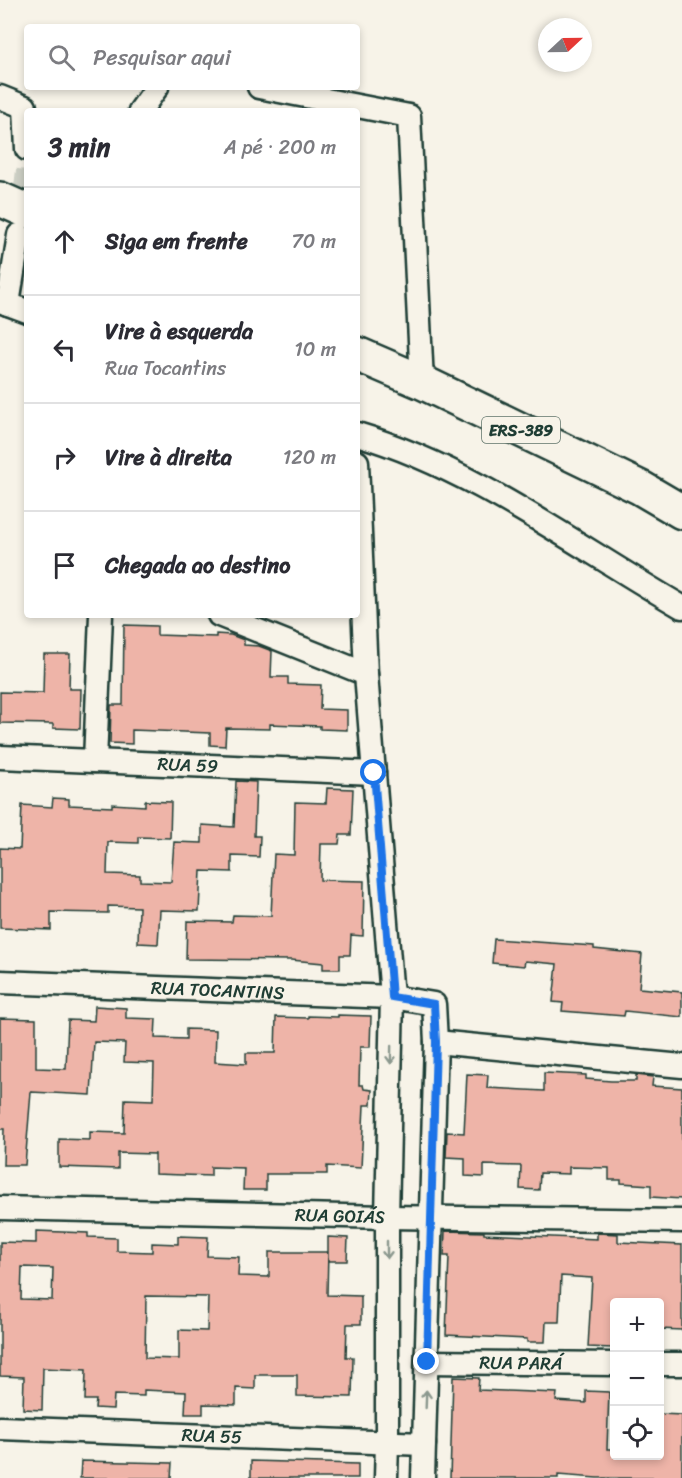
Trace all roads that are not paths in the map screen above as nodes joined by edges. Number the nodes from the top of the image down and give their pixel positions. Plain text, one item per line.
1 (156, 90) edge
2 (275, 90) edge
3 (0, 97) edge
4 (28, 108) edge
5 (142, 108) edge
6 (0, 199) edge
7 (23, 223) edge
8 (12, 305) edge
9 (360, 355) edge
10 (422, 382) junction
11 (360, 435) edge
12 (682, 512) edge
13 (360, 533) edge
14 (682, 607) edge
15 (101, 618) edge
16 (226, 618) edge
17 (366, 674) junction
18 (0, 757) edge
19 (95, 761) junction
20 (374, 773) junction
21 (0, 982) edge
22 (392, 997) junction
23 (436, 1042) junction
24 (682, 1066) edge
25 (0, 1208) edge
26 (387, 1217) junction
27 (430, 1217) junction
28 (682, 1221) edge
29 (427, 1362) junction
30 (610, 1364) edge
31 (664, 1364) edge
32 (682, 1364) edge
33 (0, 1428) edge
34 (387, 1442) junction
35 (424, 1444) junction
36 (386, 1478) edge
37 (423, 1478) edge

1 - 5 street
2 - 10 street
3 - 4 street
6 - 7 main road
7 - 8 street
9 - 10 main road, ERS-389
10 - 12 main road, ERS-389
11 - 14 street
13 - 17 street
15 - 19 street
16 - 17 street
17 - 20 street
18 - 19 street, RUA 59
19 - 20 street, RUA 59
20 - 22 street
21 - 22 street, RUA TOCANTINS
22 - 23 street, RUA TOCANTINS
22 -> 26 street
23 - 24 street
23 - 27 street
25 - 26 street, RUA GOIÁS
26 - 27 street, RUA GOIÁS
26 -> 34 street
27 - 28 street, RUA GOIÁS
27 - 29 street
29 - 30 street, RUA PARÁ
35 -> 29 street
31 - 32 street
33 - 34 street, RUA 55
34 - 35 street, RUA 55
34 - 36 street
35 - 37 street

